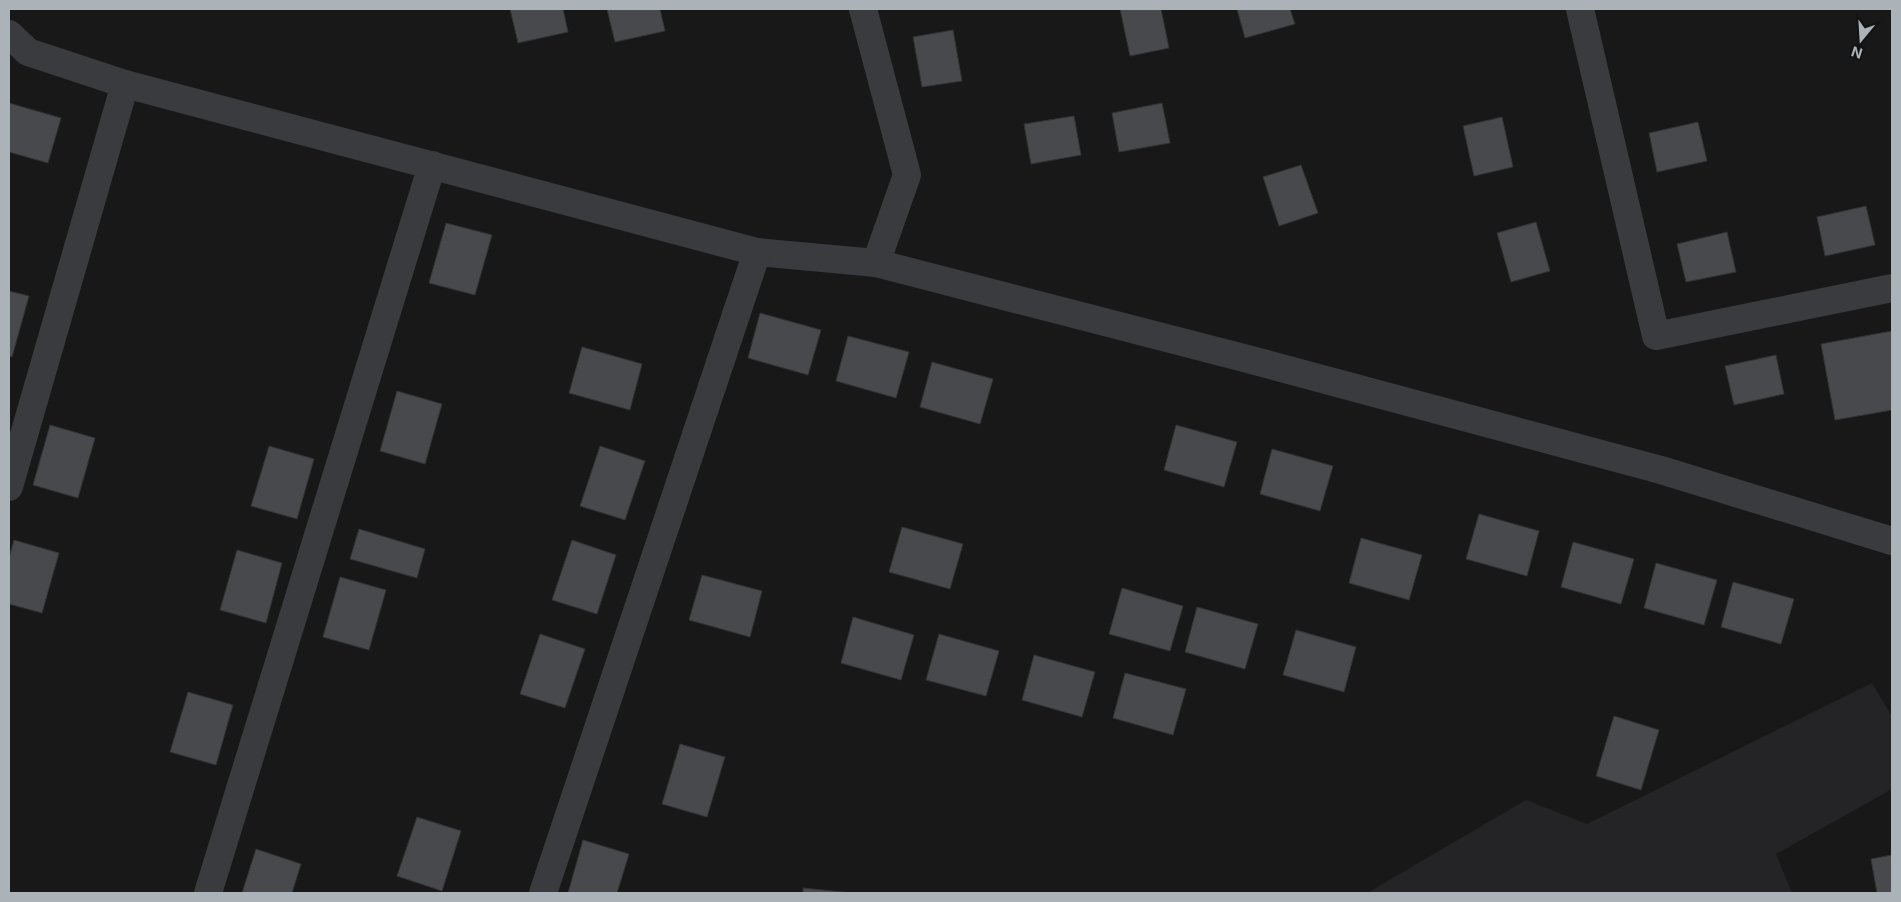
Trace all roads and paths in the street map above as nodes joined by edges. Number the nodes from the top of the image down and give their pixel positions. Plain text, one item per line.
1 (863, 9) edge
2 (1580, 9) edge
3 (9, 34) edge
4 (125, 84) junction
5 (432, 165) junction
6 (757, 252) junction
7 (876, 263) junction
8 (1892, 288) edge
9 (9, 487) edge
10 (1892, 541) edge
11 (208, 893) edge
12 (543, 893) edge

1 - 7 street
2 - 8 street
3 - 4 street
4 - 5 street
4 - 9 street
5 - 6 street
5 - 11 street
6 - 7 street
6 - 12 street
7 - 10 street

